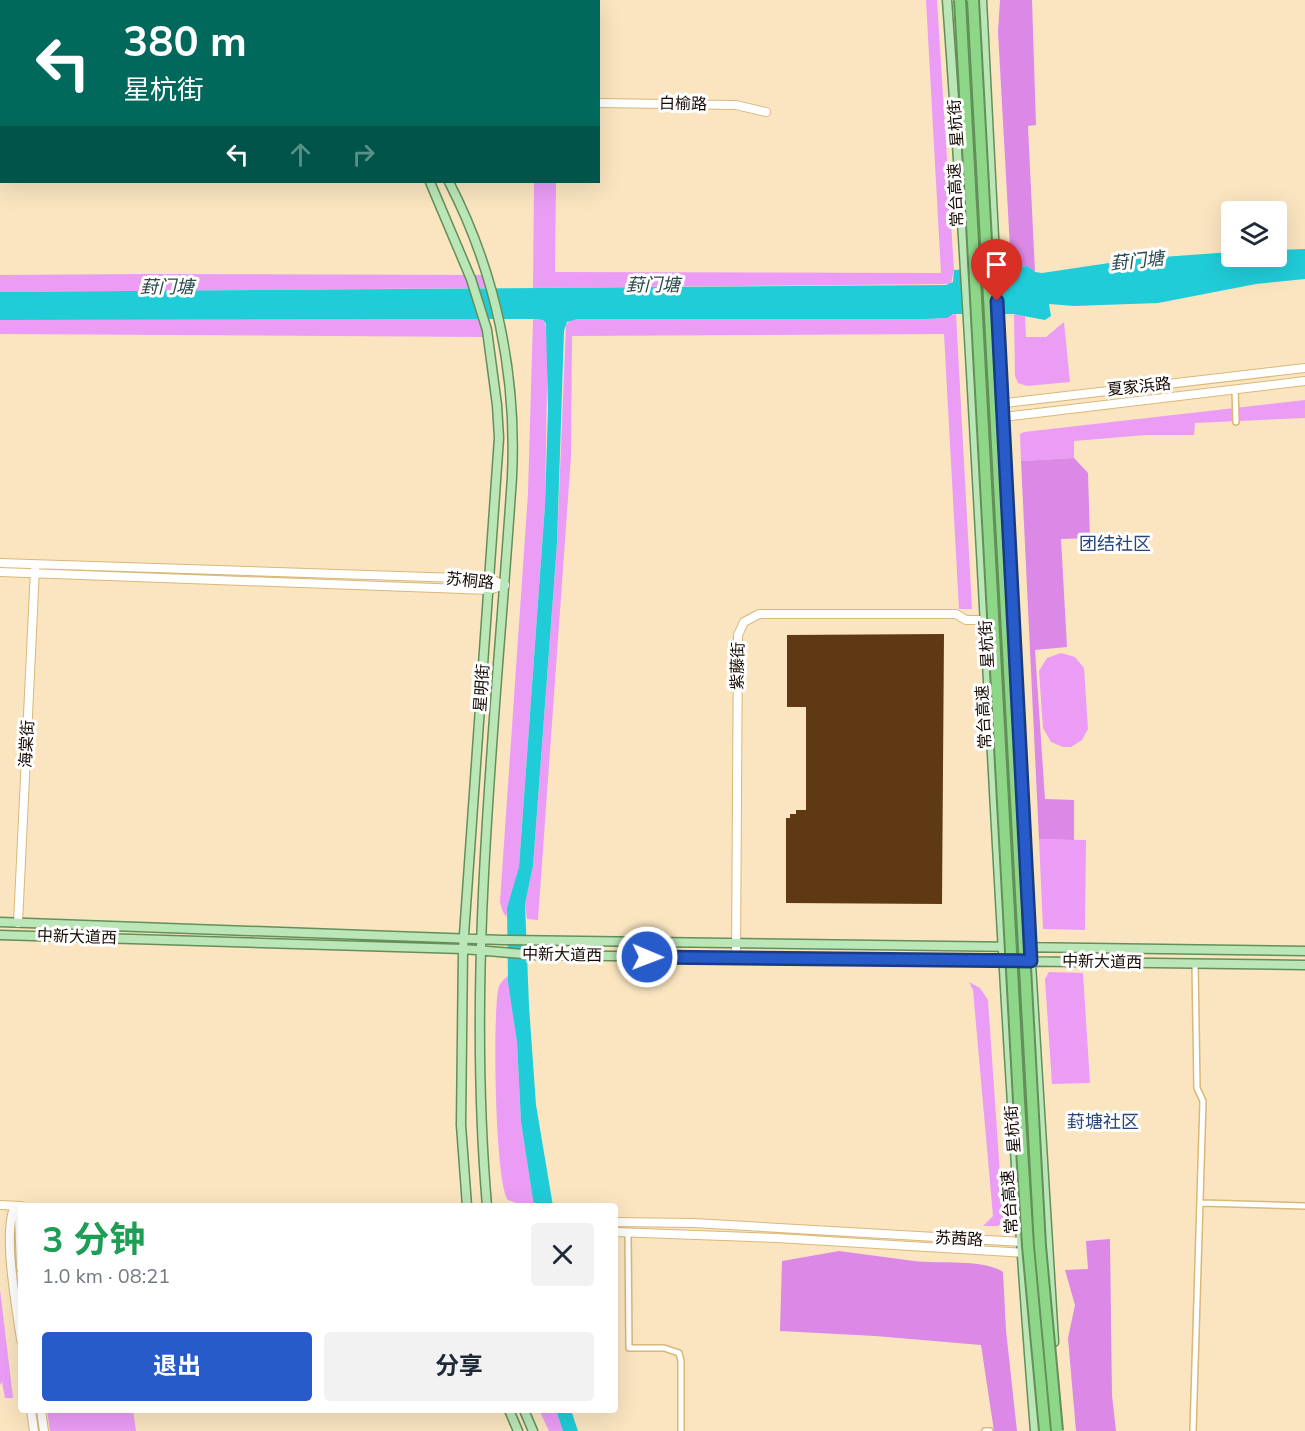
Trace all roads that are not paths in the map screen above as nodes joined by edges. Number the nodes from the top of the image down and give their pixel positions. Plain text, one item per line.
1 (947, 0) edge
2 (960, 0) edge
3 (972, 0) edge
4 (982, 0) edge
5 (600, 103) edge
6 (766, 112) dead end
7 (430, 183) edge
8 (449, 183) edge
9 (1305, 369) edge
10 (1305, 381) edge
11 (1158, 385) junction
12 (1235, 389) junction
13 (1160, 398) junction
14 (1001, 403) junction
15 (974, 406) junction
16 (1002, 417) junction
17 (975, 420) junction
18 (1236, 422) dead end
19 (0, 563) edge
20 (36, 564) junction
21 (0, 572) edge
22 (35, 574) junction
23 (490, 579) junction
24 (505, 585) junction
25 (489, 590) junction
26 (985, 620) junction
27 (997, 838) junction
28 (0, 922) edge
29 (18, 923) junction
30 (0, 935) edge
31 (464, 939) junction
32 (480, 939) junction
33 (736, 943) junction
34 (1002, 947) junction
35 (1017, 947) junction
36 (1030, 947) junction
37 (463, 949) junction
38 (479, 951) junction
39 (1305, 951) edge
40 (736, 958) junction
41 (1003, 961) junction
42 (1018, 961) junction
43 (1031, 961) junction
44 (1195, 963) junction
45 (1305, 964) edge
46 (1039, 1088) junction
47 (467, 1203) edge
48 (487, 1203) edge
49 (1201, 1203) junction
50 (0, 1206) edge
51 (18, 1206) edge
52 (1305, 1206) edge
53 (0, 1215) edge
54 (10, 1215) junction
55 (18, 1216) edge
56 (618, 1222) edge
57 (618, 1232) edge
58 (628, 1233) junction
59 (1020, 1242) junction
60 (1048, 1250) junction
61 (1021, 1253) junction
62 (18, 1316) edge
63 (31, 1413) edge
64 (41, 1413) edge
65 (510, 1413) edge
66 (525, 1413) edge
67 (34, 1431) edge
68 (44, 1431) edge
69 (518, 1431) edge
70 (533, 1431) edge
71 (681, 1431) edge
72 (985, 1431) edge
73 (990, 1431) edge
74 (1035, 1431) edge
75 (1045, 1431) edge
76 (1059, 1431) edge
77 (1193, 1431) edge

1 - 15 main road, 星杭街
2 - 75 highway, 常台高速, bridge
3 - 76 highway, 常台高速, bridge
4 - 14 main road, 星杭街
5 - 6 main road, 白榆路
7 - 23 main road, 星明街, bridge
8 - 24 main road, 星明街
9 - 11 main road, 夏家浜路
10 - 12 main road, 夏家浜路
11 - 13 main road
11 - 14 main road, 夏家浜路
12 - 13 main road, 夏家浜路
12 - 18 street
13 - 16 main road, 夏家浜路
14 - 15 main road, 夏家浜路
14 - 16 main road, 星杭街
15 - 17 main road, 星杭街
16 - 17 main road, 夏家浜路
16 - 36 main road, 星杭街
17 - 26 main road, 星杭街
19 - 20 main road, 苏桐路
20 - 22 main road, 海棠街
20 - 23 main road, 苏桐路
21 - 22 main road, 苏桐路
22 - 25 main road, 苏桐路
22 - 29 main road, 海棠街
23 - 24 main road, 苏桐路
23 - 25 main road, 星明街
24 - 25 main road, 苏桐路
24 - 32 main road, 星明街
25 - 31 main road, 星明街
26 - 27 main road, 星杭街
26 - 33 main road, 紫藤街
27 - 34 main road, 星杭街
27 - 35 main road
28 - 29 main road, 中新大道西
29 - 31 main road, 中新大道西
30 - 37 main road, 中新大道西
31 - 32 main road, 中新大道西
31 - 37 main road, 星明街
32 - 33 main road, 中新大道西
32 - 38 main road, 星明街
33 - 34 main road, 中新大道西
33 - 40 main road, 紫藤街
34 - 35 main road, 中新大道西
34 - 41 main road, 星杭街
34 - 42 main road
35 - 36 main road, 中新大道西
35 - 43 main road
36 - 39 main road, 中新大道西
36 - 43 main road, 星杭街
37 - 38 main road, 中新大道西
37 - 47 main road, 星明街
38 - 40 main road, 中新大道西
38 - 48 main road, 星明街
40 - 41 main road, 中新大道西
41 - 42 main road, 中新大道西
41 - 59 main road, 星杭街
42 - 43 main road, 中新大道西
42 - 46 main road
43 - 44 main road, 中新大道西
43 - 46 main road, 星杭街
44 - 45 main road, 中新大道西
44 - 49 street
46 - 60 main road, 星杭街
49 - 52 street
49 - 77 street
50 - 51 main road
51 - 54 main road
53 - 54 main road
54 - 55 main road
54 - 62 main road
56 - 59 main road, 苏茜路
57 - 58 main road, 苏茜路
58 - 61 main road, 苏茜路
58 - 71 street
59 - 60 main road, 苏茜路
59 - 61 main road, 星杭街
60 - 61 main road, 苏茜路
60 - 76 main road, 星杭街
61 - 74 main road, 星杭街
63 - 67 main road
64 - 68 main road
65 - 69 main road
66 - 70 main road
72 - 73 street

